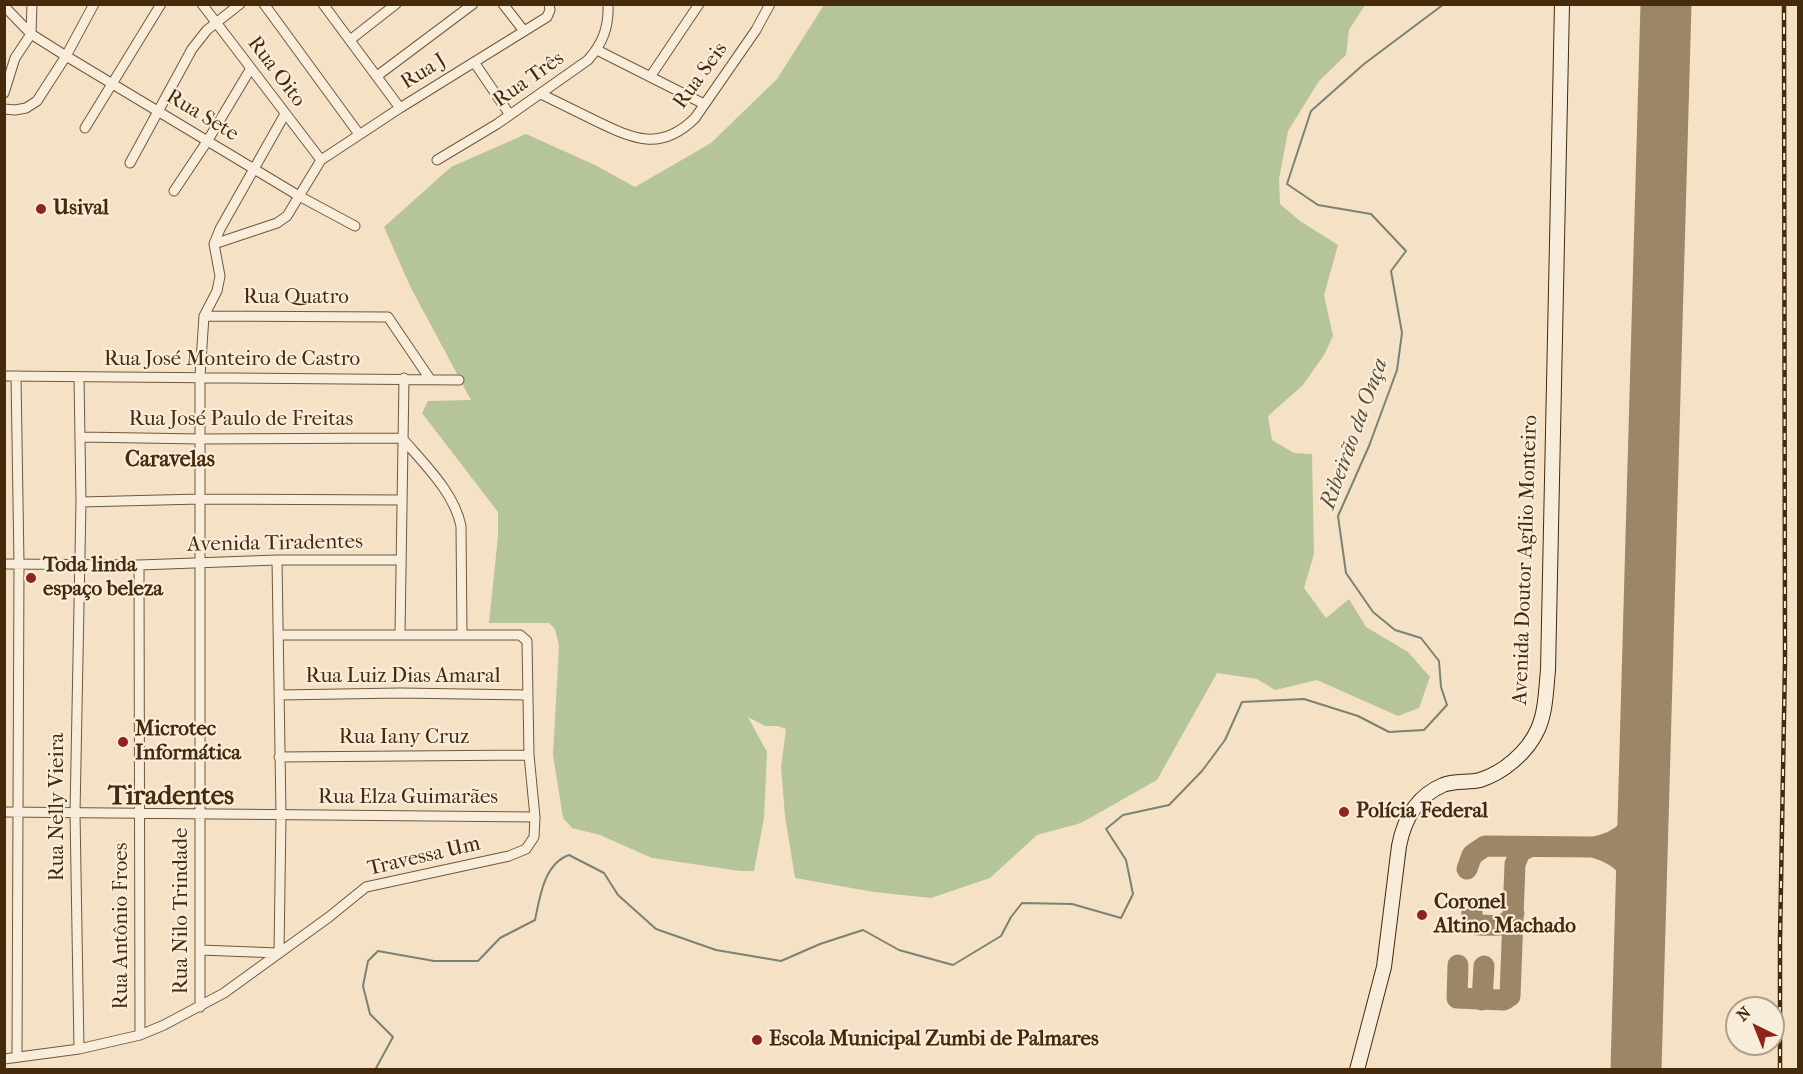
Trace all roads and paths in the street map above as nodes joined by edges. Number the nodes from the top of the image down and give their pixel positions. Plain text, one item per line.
1 (32, 4) edge
2 (94, 4) edge
3 (161, 4) edge
4 (202, 4) edge
5 (240, 4) edge
6 (264, 4) edge
7 (323, 4) edge
8 (396, 4) edge
9 (473, 4) edge
10 (503, 4) edge
11 (549, 4) edge
12 (608, 4) edge
13 (699, 4) edge
14 (770, 4) edge
15 (1562, 4) edge
16 (4, 6) edge
17 (216, 22) junction
18 (524, 31) junction
19 (31, 34) junction
20 (350, 40) junction
21 (597, 50) junction
22 (4, 55) edge
23 (66, 56) junction
24 (15, 58) junction
25 (474, 62) junction
26 (251, 68) junction
27 (377, 76) junction
28 (650, 77) junction
29 (112, 82) junction
30 (4, 93) edge
31 (541, 94) junction
32 (704, 104) junction
33 (400, 108) junction
34 (4, 109) edge
35 (159, 111) junction
36 (285, 114) junction
37 (510, 115) junction
38 (85, 128) dead end
39 (359, 134) junction
40 (208, 140) junction
41 (321, 160) junction
42 (437, 160) dead end
43 (130, 163) dead end
44 (254, 168) junction
45 (174, 191) dead end
46 (299, 196) junction
47 (355, 226) dead end
48 (214, 244) junction
49 (204, 316) junction
50 (4, 376) edge
51 (16, 376) junction
52 (200, 376) junction
53 (79, 377) junction
54 (404, 378) junction
55 (430, 379) junction
56 (459, 380) dead end
57 (81, 437) junction
58 (402, 438) junction
59 (200, 439) junction
60 (200, 499) junction
61 (402, 500) junction
62 (81, 502) junction
63 (277, 560) junction
64 (401, 560) junction
65 (200, 562) junction
66 (4, 564) edge
67 (19, 564) junction
68 (79, 565) junction
69 (139, 565) junction
70 (400, 634) junction
71 (462, 634) junction
72 (278, 635) junction
73 (279, 695) junction
74 (528, 695) junction
75 (529, 755) junction
76 (279, 757) junction
77 (4, 812) edge
78 (18, 812) junction
79 (75, 813) junction
80 (140, 813) junction
81 (200, 814) junction
82 (281, 815) junction
83 (535, 817) junction
84 (200, 950) junction
85 (279, 953) junction
86 (200, 1007) junction
87 (140, 1035) junction
88 (80, 1049) junction
89 (17, 1057) junction
90 (4, 1059) edge
91 (1357, 1070) edge

1 - 19 street
2 - 23 street
3 - 29 street
4 - 17 street, Rua Oito
5 - 17 street
6 - 39 street
7 - 20 street
8 - 20 street
9 - 27 street
10 - 18 street
11 - 18 street, Rua J
12 - 21 street, Rua Três
13 - 28 street
14 - 32 street, Rua Seis
15 - 91 street, Avenida Doutor Agílio Monteiro
16 - 19 street
17 - 26 street, Rua Oito
17 - 35 street
18 - 25 street, Rua J
19 - 23 street, Rua Sete
19 - 24 street
20 - 27 street
21 - 28 street
21 - 31 street, Rua Três
22 - 24 street
23 - 29 street, Rua Sete
23 - 34 street
24 - 30 street
25 - 33 street, Rua J
25 - 37 street
26 - 36 street, Rua Oito
26 - 40 street
27 - 33 street
28 - 32 street
29 - 35 street, Rua Sete
29 - 38 street
31 - 32 street, Rua Seis
31 - 37 street, Rua Três
33 - 39 street, Rua J
35 - 40 street, Rua Sete
35 - 43 street
36 - 41 street, Rua Oito
36 - 44 street
37 - 42 street, Rua Três
39 - 41 street, Rua J
40 - 44 street, Rua Sete
40 - 45 street
41 - 46 street
44 - 46 street, Rua Sete
44 - 48 street
46 - 47 street, Rua Sete
46 - 48 street
48 - 49 street
49 - 52 street, Rua Nilo Trindade
49 - 55 street, Rua Quatro
50 - 51 street, Rua José Monteiro de Castro
51 - 53 street, Rua José Monteiro de Castro
51 - 67 street
52 - 53 street, Rua José Monteiro de Castro
52 - 54 street, Rua José Monteiro de Castro
52 - 59 street, Rua Nilo Trindade
53 - 57 street, Rua Nelly Vieira
54 - 55 street, Rua José Monteiro de Castro
54 - 58 street
55 - 56 street, Rua José Monteiro de Castro
57 - 59 street, Rua José Paulo de Freitas
57 - 62 street, Rua Nelly Vieira
58 - 59 street, Rua José Paulo de Freitas
58 - 61 street
58 - 71 street
59 - 60 street, Rua Nilo Trindade
60 - 61 street
60 - 62 street
60 - 65 street, Rua Nilo Trindade
61 - 64 street
62 - 68 street, Rua Nelly Vieira
63 - 64 street, Avenida Tiradentes
63 - 65 street, Avenida Tiradentes
63 - 72 street
64 - 70 street
65 - 69 street, Avenida Tiradentes
65 - 81 street, Rua Nilo Trindade
66 - 67 street, Avenida Tiradentes
67 - 68 street, Avenida Tiradentes
67 - 78 street
68 - 69 street, Avenida Tiradentes
68 - 79 street, Rua Nelly Vieira
69 - 80 street, Rua Antônio Froes
70 - 71 street
70 - 72 street
71 - 74 street, Travessa Um
72 - 73 street
73 - 74 street, Rua Luiz Dias Amaral
73 - 76 street
74 - 75 street, Travessa Um
75 - 76 street, Rua Iany Cruz
75 - 83 street, Travessa Um
76 - 82 street
77 - 78 street, Rua Elza Guimarães
78 - 79 street, Rua Elza Guimarães
78 - 89 street
79 - 80 street, Rua Elza Guimarães
79 - 88 street, Rua Nelly Vieira
80 - 81 street, Rua Elza Guimarães
80 - 87 street, Rua Antônio Froes
81 - 82 street, Rua Elza Guimarães
81 - 84 street, Rua Nilo Trindade
82 - 83 street, Rua Elza Guimarães
82 - 85 street
83 - 85 street, Travessa Um
84 - 85 street
84 - 86 street, Rua Nilo Trindade
85 - 86 street, Travessa Um
86 - 87 street, Travessa Um
87 - 88 street, Travessa Um
88 - 89 street, Travessa Um
89 - 90 street, Travessa Um

